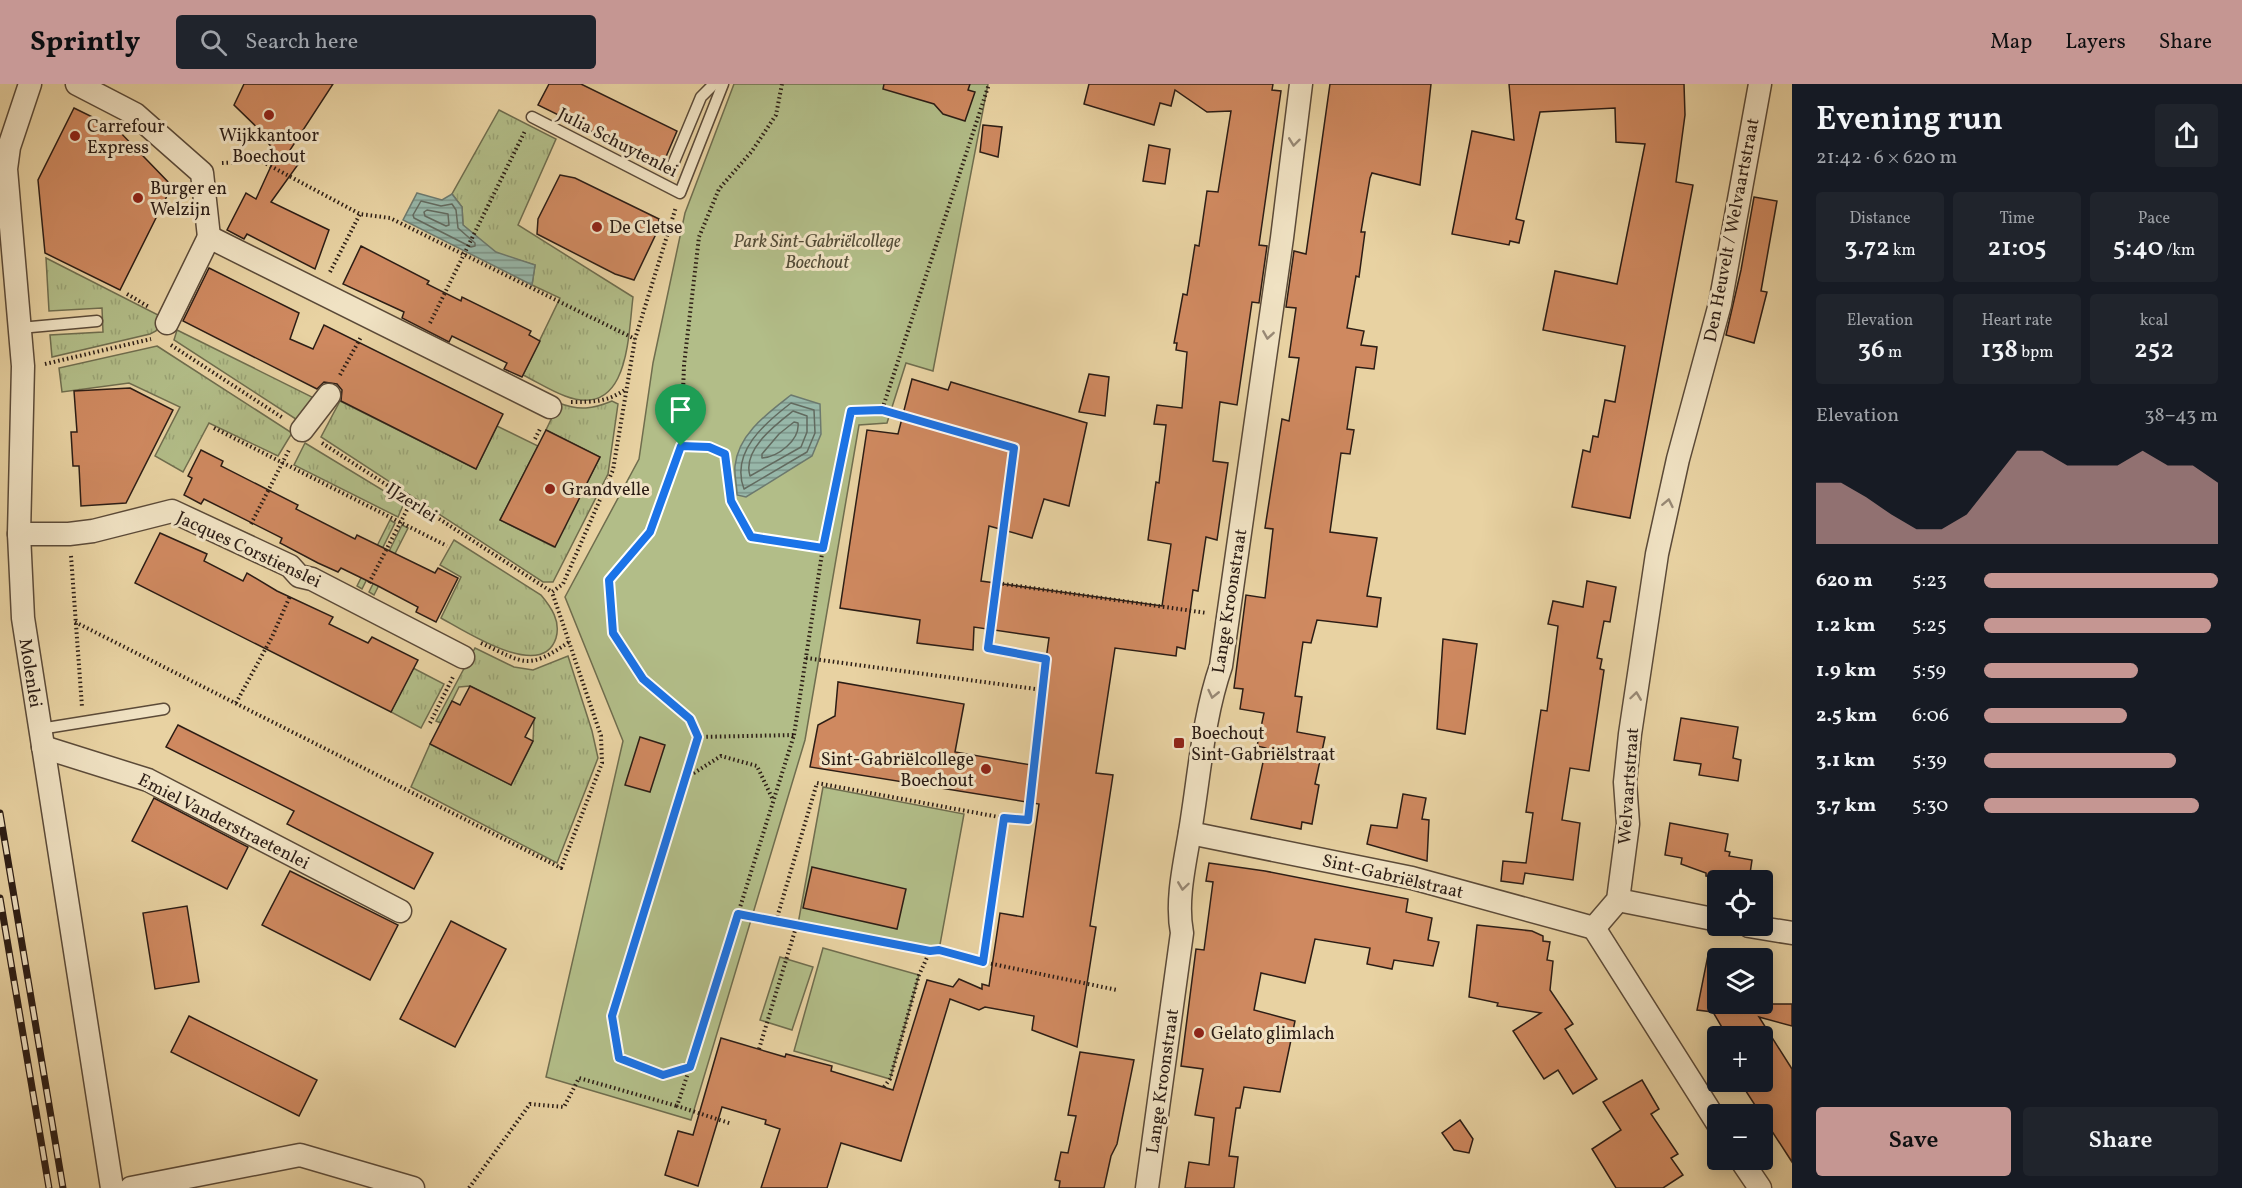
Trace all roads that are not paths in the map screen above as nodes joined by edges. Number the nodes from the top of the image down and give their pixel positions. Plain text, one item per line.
1 (30, 84) edge
2 (77, 84) edge
3 (714, 84) edge
4 (723, 84) edge
5 (1301, 84) edge
6 (1760, 84) edge
7 (532, 117) road end
8 (671, 170) dead end
9 (209, 237) junction
10 (97, 321) dead end
11 (20, 328) junction
12 (165, 334) road end
13 (1700, 376) joint
14 (332, 390) road end
15 (550, 407) dead end
16 (302, 430) road end
17 (19, 534) junction
18 (463, 657) road end
19 (164, 709) dead end
20 (41, 738) junction
21 (1190, 833) junction
22 (1618, 900) junction
23 (400, 911) dead end
24 (1707, 918) edge
25 (1594, 928) junction
26 (1773, 930) edge
27 (1792, 933) edge
28 (1707, 1107) edge
29 (1748, 1170) edge
30 (112, 1188) edge
31 (131, 1188) edge
32 (413, 1188) edge
33 (1147, 1188) edge
34 (1760, 1188) edge

1 - 11 street, Molenlei
2 - 9 street
3 - 8 lane
4 - 7 lane, Julia Schuytenlei
5 -> 21 street, Lange Kroonstraat
6 - 13 street, Den Heuvelt / Welvaartstraat
9 - 12 street
9 - 15 street
10 - 11 lane
11 - 17 street, Molenlei
22 -> 13 street, Welvaartstraat
14 - 16 street
17 - 18 street, Jacques Corstienslei
17 - 20 street, Molenlei
19 - 20 lane
20 - 23 street, Emiel Vanderstraetenlei
20 - 30 street, Molenlei
21 - 25 street, Sint-Gabriëlstraat
21 -> 33 street, Lange Kroonstraat
22 - 24 street
22 - 25 street
25 - 28 street
26 - 27 street
29 - 34 street
31 - 32 street

